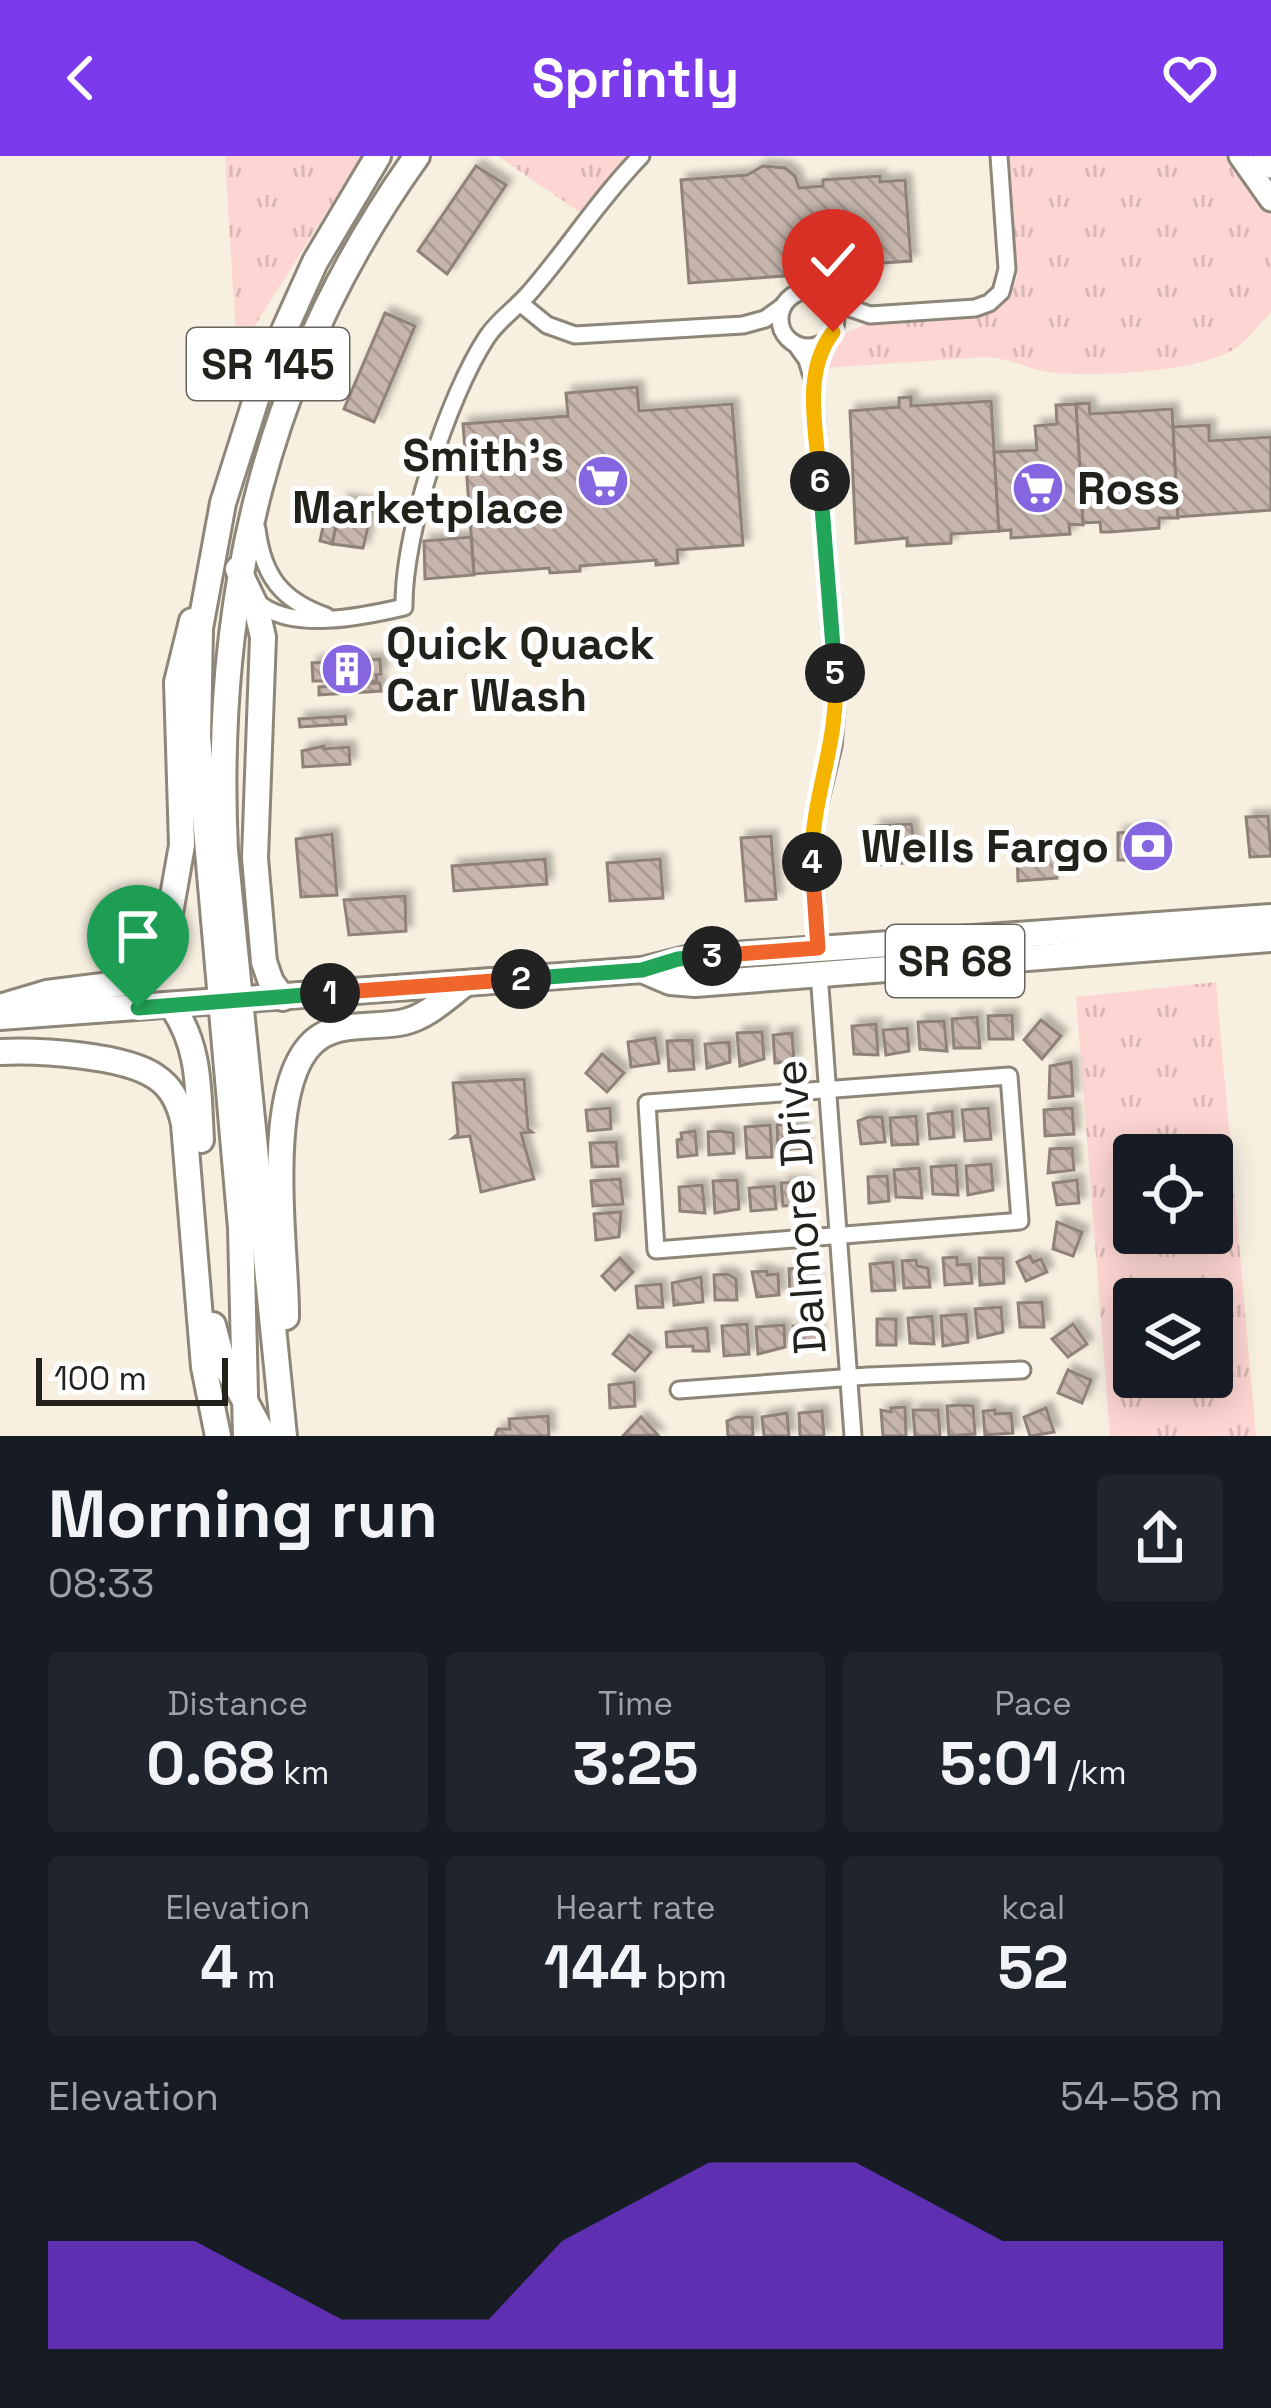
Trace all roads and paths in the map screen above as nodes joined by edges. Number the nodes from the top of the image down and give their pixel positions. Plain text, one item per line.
1 (378, 156) edge
2 (417, 156) edge
3 (641, 156) edge
4 (999, 156) edge
5 (1240, 156) edge
6 (1264, 156) edge
7 (1271, 166) edge
8 (1271, 200) edge
9 (315, 262) junction
10 (830, 302) junction
11 (520, 303) junction
12 (783, 306) junction
13 (870, 315) junction
14 (743, 325) junction
15 (828, 339) junction
16 (793, 343) junction
17 (812, 380) junction
18 (255, 505) junction
19 (245, 585) junction
20 (205, 591) junction
21 (328, 617) junction
22 (271, 621) junction
23 (225, 851) junction
24 (1271, 917) edge
25 (1271, 939) edge
26 (818, 961) junction
27 (466, 983) junction
28 (283, 998) junction
29 (230, 1001) junction
30 (171, 1005) junction
31 (0, 1007) edge
32 (0, 1017) edge
33 (0, 1052) edge
34 (828, 1090) junction
35 (838, 1235) junction
36 (1022, 1370) dead end
37 (849, 1377) junction
38 (280, 1385) junction
39 (679, 1390) dead end
40 (244, 1395) junction
41 (218, 1436) edge
42 (246, 1436) edge
43 (264, 1436) edge
44 (284, 1436) edge
45 (853, 1436) edge

1 - 9 main road, SR 145
2 - 18 main road, SR 145
3 - 11 street
4 - 13 street
5 - 8 main road
6 - 7 main road
9 - 19 main road
9 - 20 main road, SR 145
10 - 12 street
10 - 13 street
10 - 15 street
11 - 14 street
11 - 21 street
12 - 14 street
12 - 16 street
13 - 15 street
14 - 16 street
15 - 16 street
15 - 17 street
16 - 17 street
17 - 26 street, Dalmore Drive
18 - 19 main road, SR 145
18 - 21 street
19 - 22 main road
19 - 23 main road, SR 145
20 - 29 main road, SR 145
20 - 31 main road
21 - 22 street
22 - 23 main road
22 - 28 main road
23 - 29 main road, SR 145
24 - 26 main road, SR 68
25 - 26 main road, SR 68
26 - 27 main road, SR 68
26 - 34 street, Dalmore Drive
27 - 28 main road, SR 68
27 - 38 main road
28 - 29 main road, SR 68
29 - 30 main road, SR 68
29 - 38 main road, SR 145
29 - 40 main road, SR 145
30 - 32 main road, SR 68
30 - 40 main road
33 - 41 main road
34 - 35 street, Dalmore Drive
34 - 35 street
34 - 35 street
35 - 37 street, Dalmore Drive
36 - 37 street
37 - 39 street
37 - 45 street, Dalmore Drive
38 - 44 main road, SR 145
40 - 42 main road, SR 145
40 - 43 main road

